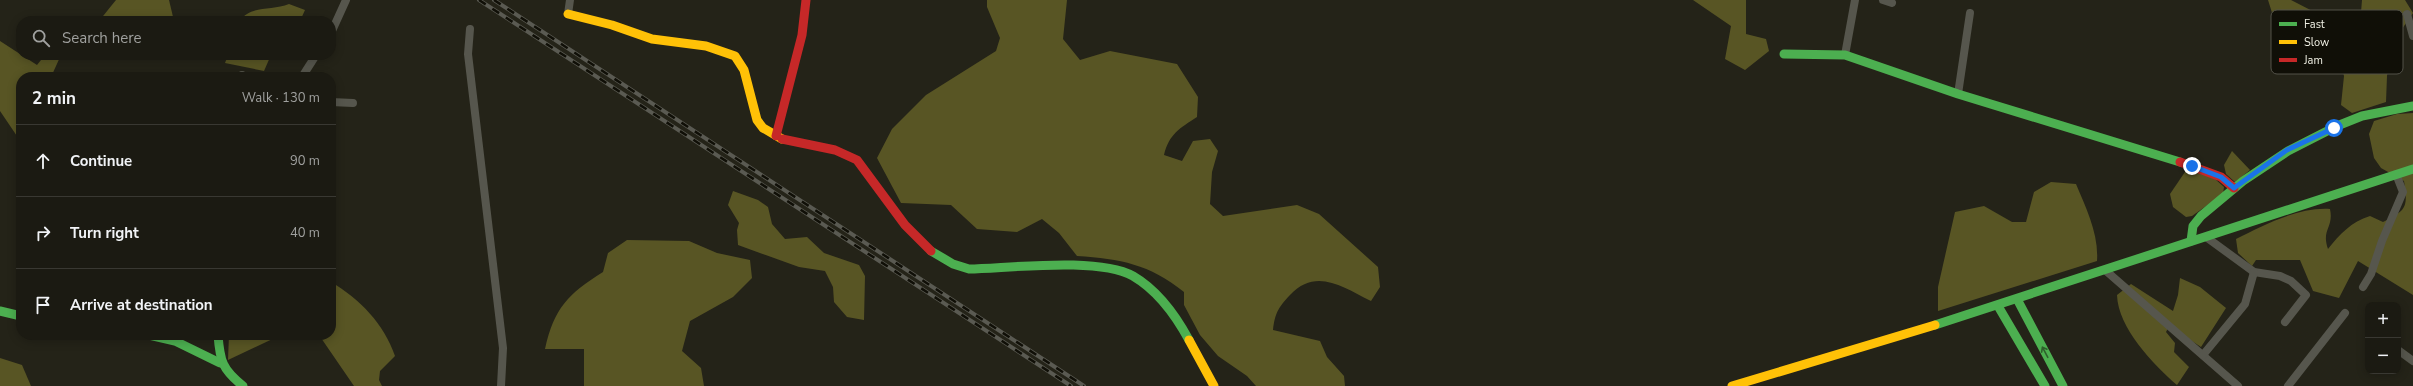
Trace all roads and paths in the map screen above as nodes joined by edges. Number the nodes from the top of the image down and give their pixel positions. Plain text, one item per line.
1 (346, 0) edge
2 (570, 0) edge
3 (806, 0) edge
4 (1855, 0) edge
5 (1883, 0) edge
6 (1892, 2) dead end
7 (1970, 13) dead end
8 (568, 14) joint
9 (2407, 14) dead end
10 (336, 22) edge
11 (470, 29) dead end
12 (2413, 36) edge
13 (1784, 54) dead end
14 (1845, 55) junction
15 (313, 60) edge
16 (305, 72) edge
17 (1958, 94) junction
18 (336, 102) edge
19 (353, 104) dead end
20 (2413, 106) edge
21 (776, 136) junction
22 (2413, 169) edge
23 (2396, 174) junction
24 (2234, 188) junction
25 (2206, 237) junction
26 (2191, 242) junction
27 (2105, 270) junction
28 (2254, 272) junction
29 (2363, 287) dead end
30 (2017, 299) junction
31 (1998, 306) junction
32 (0, 311) edge
33 (2345, 313) dead end
34 (16, 315) edge
35 (2285, 322) dead end
36 (170, 340) edge
37 (218, 340) edge
38 (2401, 352) edge
39 (2203, 356) junction
40 (2413, 361) edge
41 (220, 363) junction
42 (242, 386) edge
43 (501, 386) edge
44 (1214, 386) edge
45 (1732, 386) edge
46 (2045, 386) edge
47 (2063, 386) edge
48 (2238, 386) edge
49 (2288, 386) edge

1 - 10 street
2 - 8 street
3 - 21 main road
4 - 14 street
5 - 6 street
7 - 17 street
8 - 21 main road
9 - 12 street
11 - 43 street
13 - 14 main road
14 - 17 main road
15 - 16 street
17 - 24 main road
18 - 19 street
20 - 24 main road
21 - 44 main road
22 - 23 main road
23 - 25 main road
23 - 29 street
24 - 26 main road
25 - 26 main road
25 - 28 street
26 - 27 main road
27 - 30 main road
27 - 39 street
28 - 35 street
28 - 39 street
30 - 31 main road
47 -> 30 main road
31 - 45 main road
31 - 46 main road
32 - 34 main road
33 - 49 street
36 - 41 main road
37 - 41 main road
38 - 40 street
39 - 48 street
41 - 42 main road

